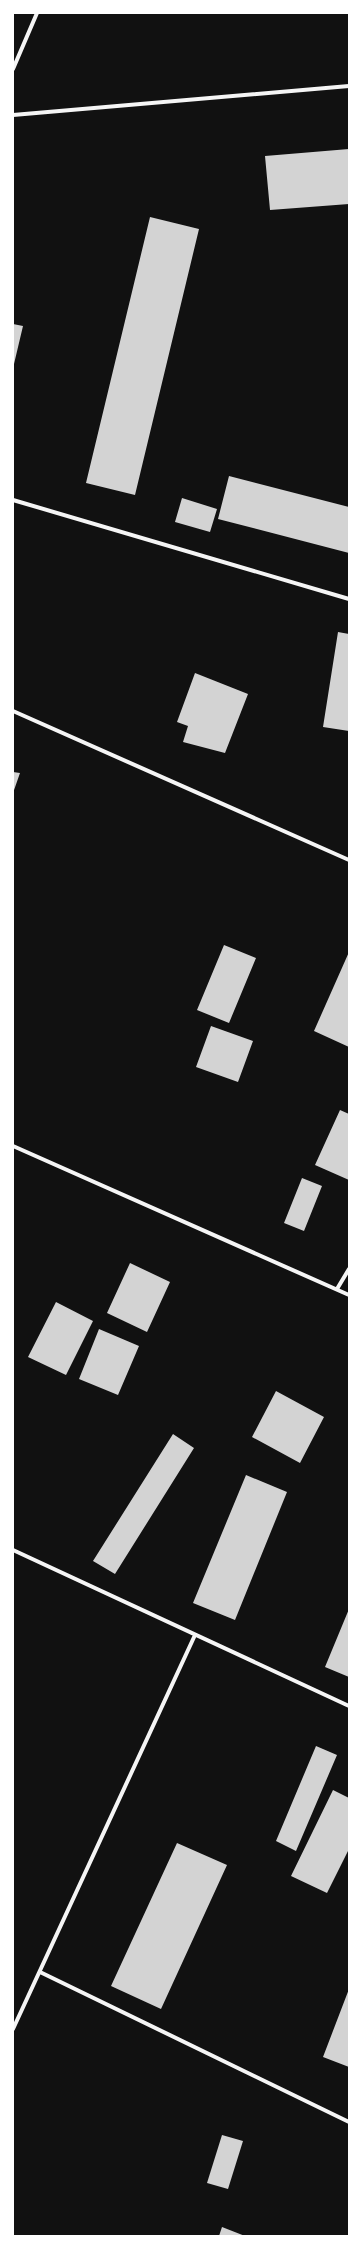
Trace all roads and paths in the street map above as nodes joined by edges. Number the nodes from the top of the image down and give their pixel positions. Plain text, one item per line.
1 (37, 13) edge
2 (13, 69) edge
3 (349, 86) edge
4 (13, 115) edge
5 (13, 500) edge
6 (349, 599) edge
7 (13, 710) edge
8 (349, 860) edge
9 (13, 1146) edge
10 (349, 1269) edge
11 (337, 1289) junction
12 (349, 1295) edge
13 (13, 1550) edge
14 (195, 1635) junction
15 (349, 1706) edge
16 (40, 1972) junction
17 (13, 2029) edge
18 (349, 2122) edge

1 - 2 street
3 - 4 street
5 - 6 street
7 - 8 street
9 - 11 street
10 - 11 street
11 - 12 street
13 - 14 street
14 - 15 street
14 - 16 street
16 - 17 street
16 - 18 street

